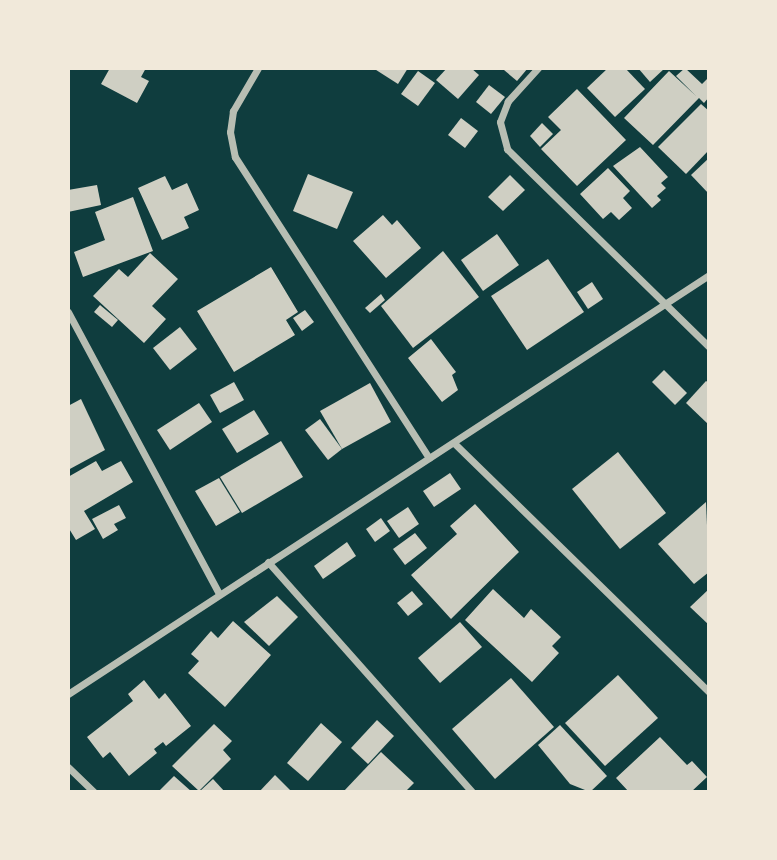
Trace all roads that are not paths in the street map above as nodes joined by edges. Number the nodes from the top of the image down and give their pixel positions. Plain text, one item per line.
1 (258, 68) edge
2 (538, 68) edge
3 (709, 275) edge
4 (666, 305) junction
5 (68, 312) edge
6 (709, 347) edge
7 (454, 443) junction
8 (429, 458) junction
9 (268, 562) junction
10 (219, 594) junction
11 (709, 692) edge
12 (68, 694) edge
13 (68, 767) edge
14 (94, 792) edge
15 (472, 792) edge

1 - 8 street
2 - 4 street
3 - 4 street
4 - 6 street
4 - 7 street
5 - 10 street
7 - 8 street
7 - 11 street
8 - 9 street
9 - 10 street
9 - 15 street
10 - 12 street
13 - 14 street

